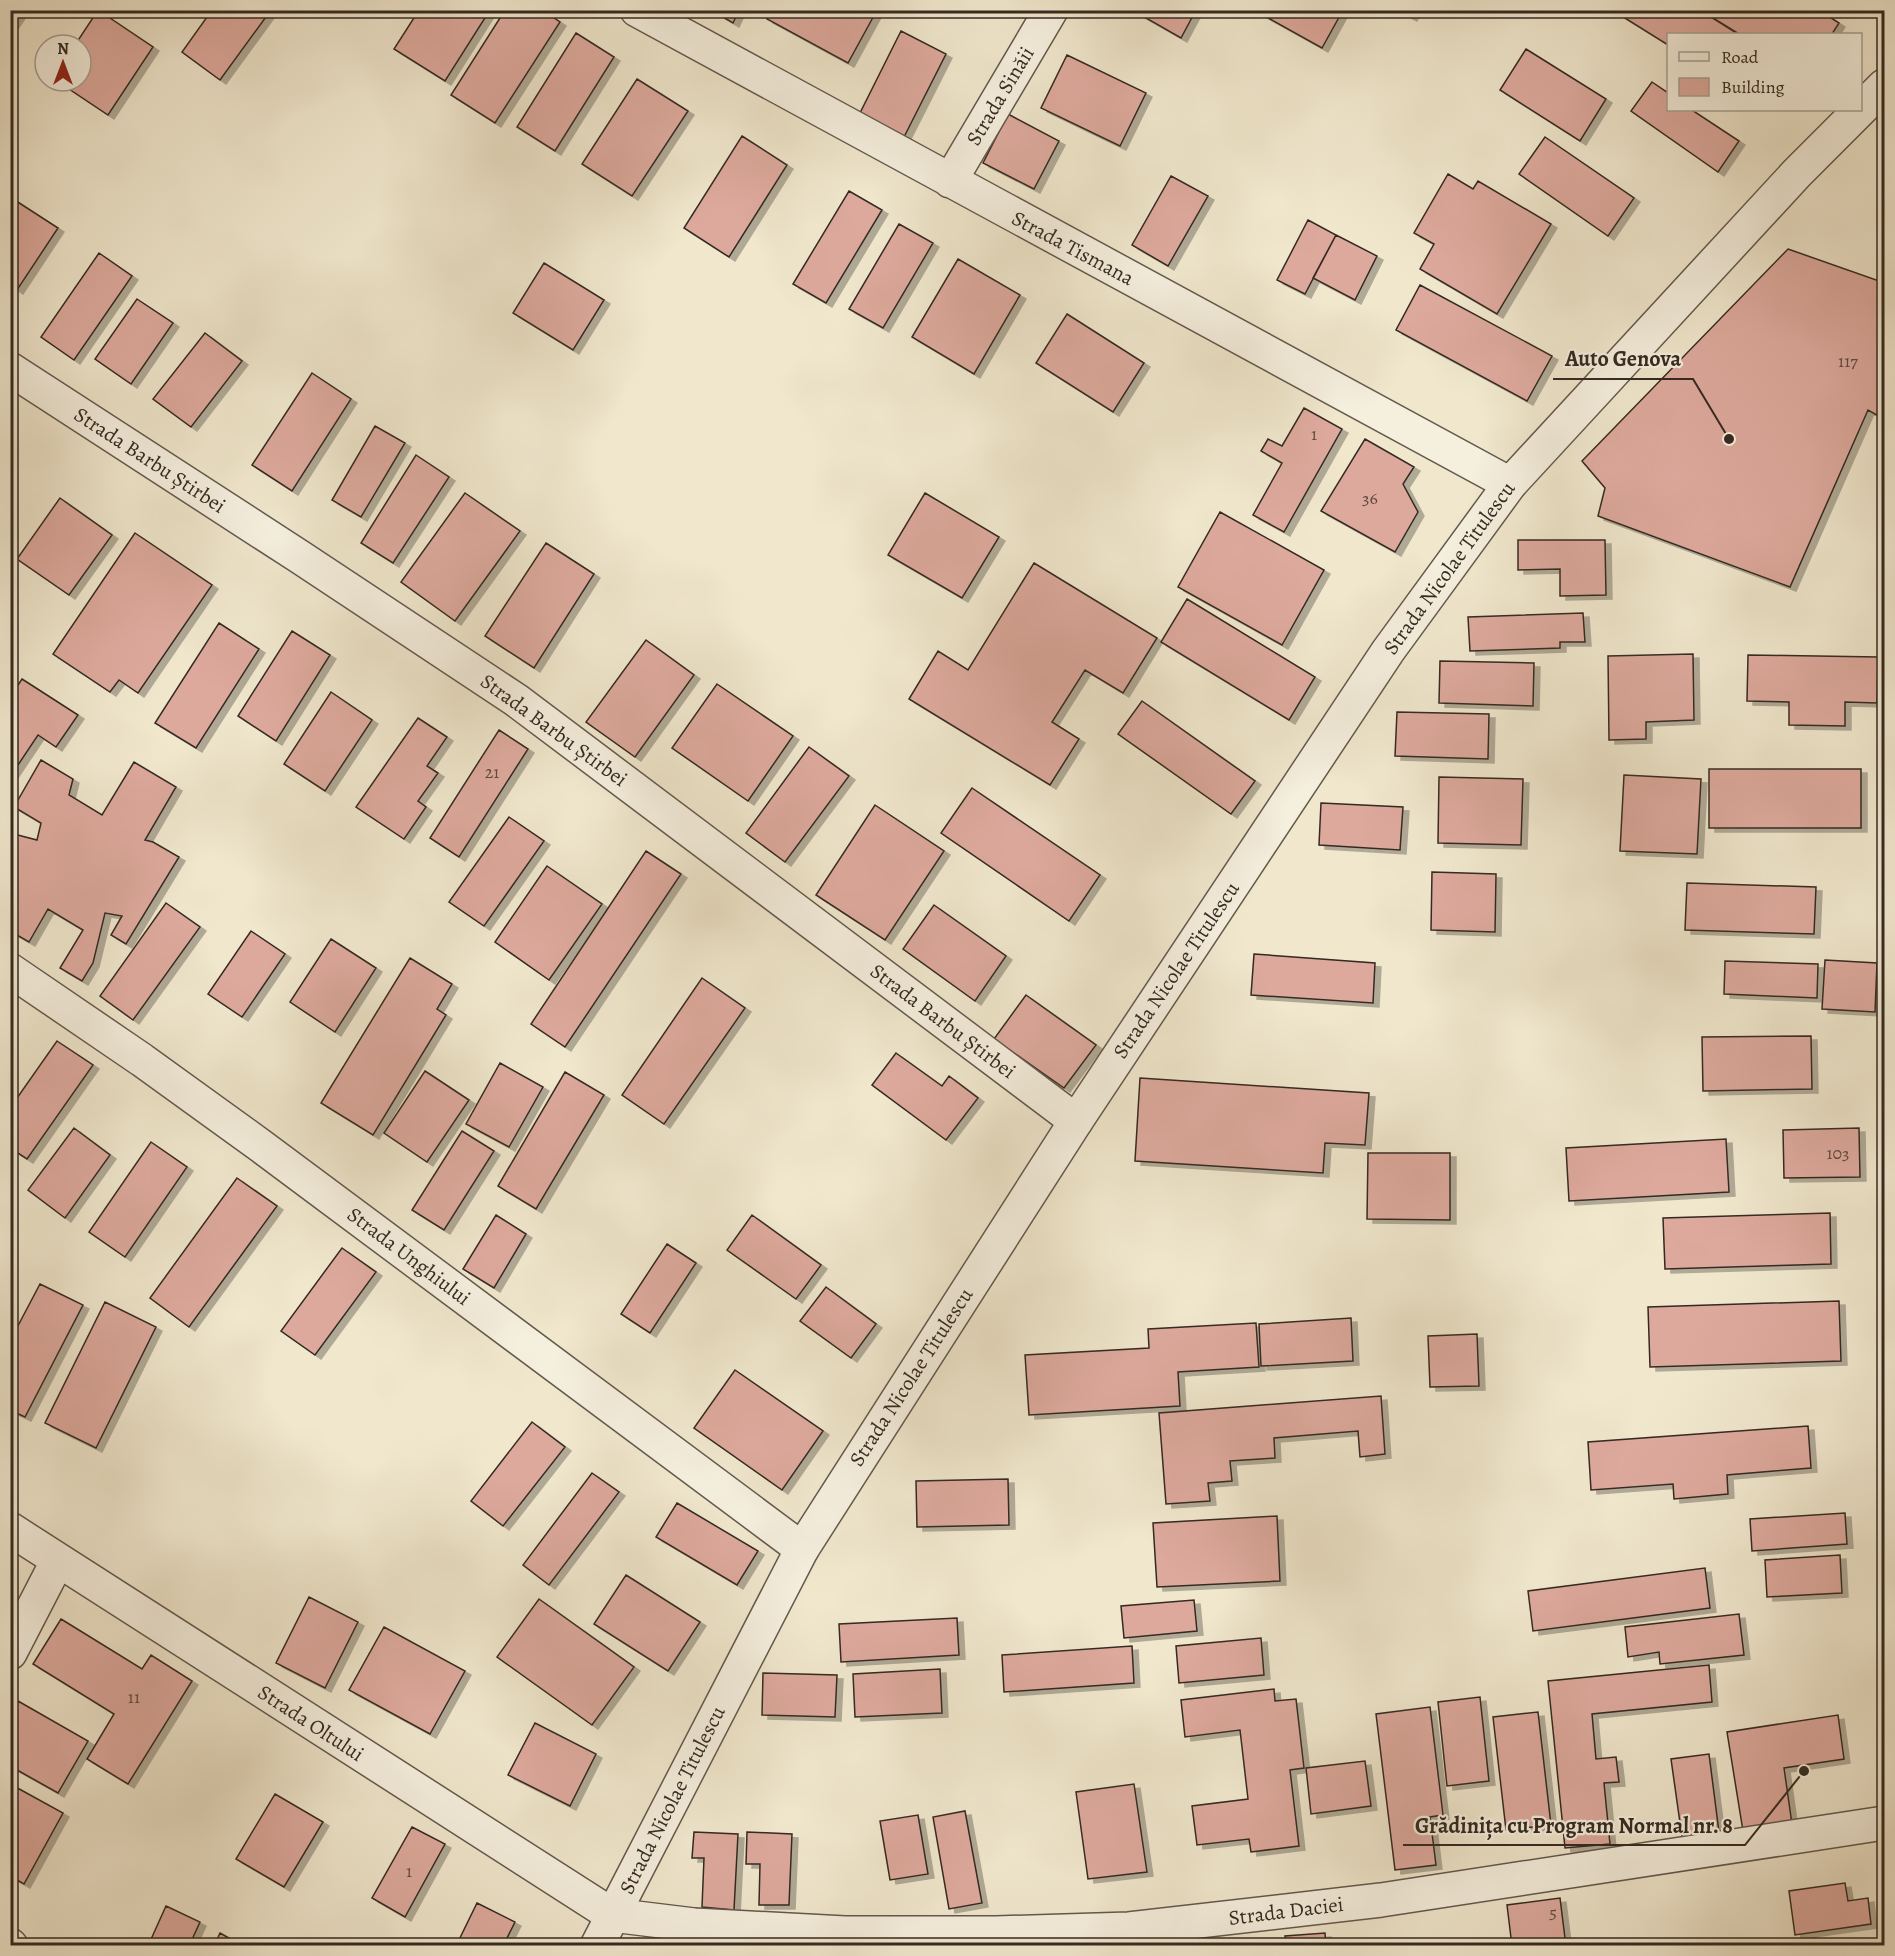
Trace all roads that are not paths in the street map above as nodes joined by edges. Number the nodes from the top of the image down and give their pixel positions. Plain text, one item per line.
1 (638, 10) edge
2 (1051, 10) edge
3 (1884, 86) edge
4 (1862, 108) edge
5 (1859, 111) edge
6 (950, 181) junction
7 (10, 369) edge
8 (1510, 484) junction
9 (10, 970) edge
10 (1076, 1121) junction
11 (10, 1529) edge
12 (802, 1549) junction
13 (58, 1560) junction
14 (10, 1653) edge
15 (1884, 1823) edge
16 (612, 1915) junction
17 (597, 1946) edge

1 - 6 street, Strada Tismana
2 - 6 street, Strada Sinăii
3 - 4 street, Strada Nicolae Titulescu
5 - 8 street, Strada Nicolae Titulescu
6 - 8 street, Strada Tismana
7 - 10 street, Strada Barbu Știrbei
8 - 10 street, Strada Nicolae Titulescu
9 - 12 street, Strada Unghiului
10 - 12 street, Strada Nicolae Titulescu
11 - 13 street, Strada Oltului
12 - 16 street, Strada Nicolae Titulescu
13 - 14 street
13 - 16 street, Strada Oltului
15 - 16 street, Strada Daciei
16 - 17 street, Strada Nicolae Titulescu

